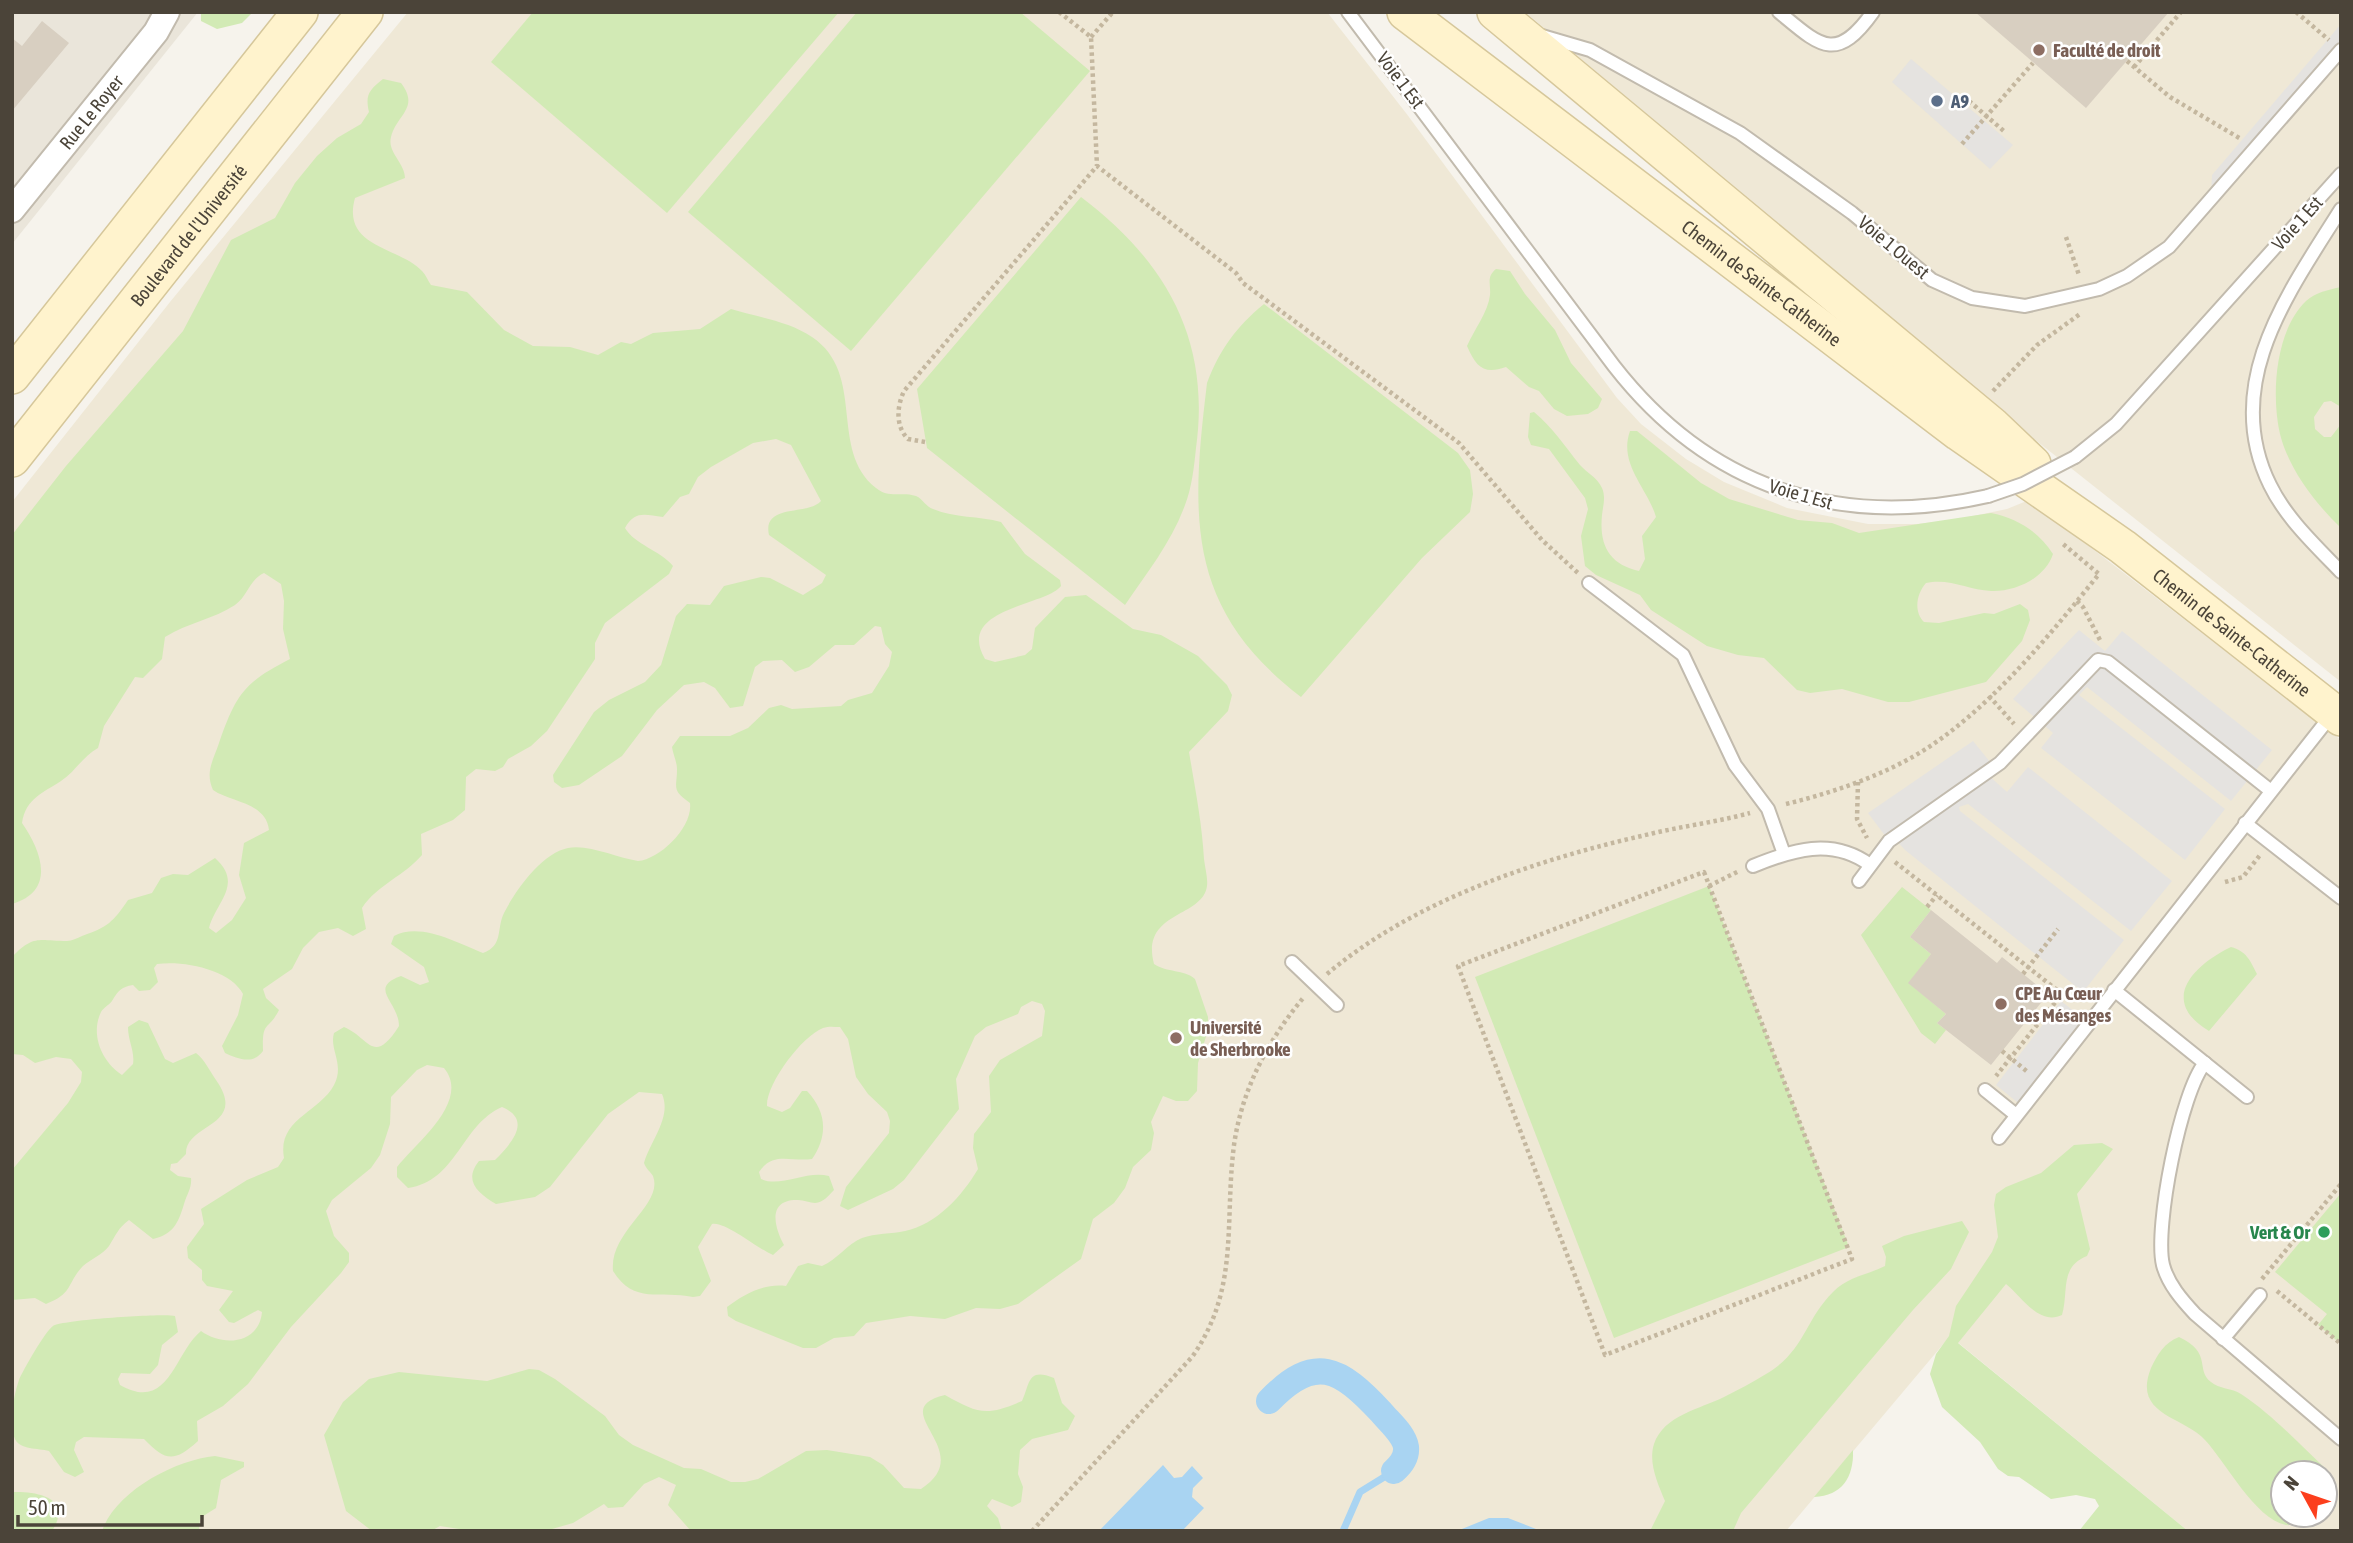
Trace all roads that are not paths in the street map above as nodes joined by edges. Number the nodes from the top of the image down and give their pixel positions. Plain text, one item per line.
1 (167, 12) edge
2 (300, 12) edge
3 (365, 12) edge
4 (1349, 12) edge
5 (1405, 12) edge
6 (1779, 12) edge
7 (1873, 12) edge
8 (1504, 20) edge
9 (2341, 50) edge
10 (2341, 174) edge
11 (2341, 209) edge
12 (12, 211) edge
13 (12, 376) edge
14 (12, 459) edge
15 (2123, 547) junction
16 (2341, 572) edge
17 (1589, 583) road end
18 (2337, 715) edge
19 (2271, 791) junction
20 (2245, 823) junction
21 (1784, 853) junction
22 (1870, 864) junction
23 (1753, 866) road end
24 (1859, 881) dead end
25 (2341, 898) edge
26 (1292, 962) dead end
27 (2114, 990) junction
28 (1337, 1005) dead end
29 (2205, 1063) junction
30 (1985, 1090) dead end
31 (2247, 1097) dead end
32 (2016, 1115) junction
33 (1999, 1138) dead end
34 (2260, 1294) dead end
35 (2223, 1339) junction
36 (2341, 1439) edge

1 - 12 street, Rue Le Royer
2 - 13 main road
3 - 14 main road, Boulevard de l'Université
4 - 10 lane, Voie 1 Est, bridge
5 - 15 main road, Chemin de Sainte-Catherine
6 - 7 lane
8 - 9 lane, Voie 1 Ouest
8 - 15 main road, Chemin de Sainte-Catherine
11 - 16 lane
15 - 18 main road, Chemin de Sainte-Catherine
17 - 21 lane
18 - 19 lane
19 - 20 lane
19 - 22 lane
20 - 25 lane
20 - 27 lane
21 - 22 lane
21 - 23 lane
22 - 24 lane
26 - 28 lane
27 - 29 lane
27 - 32 lane
29 - 31 lane
29 - 35 lane
30 - 32 lane
32 - 33 lane
34 - 35 lane
35 - 36 lane

